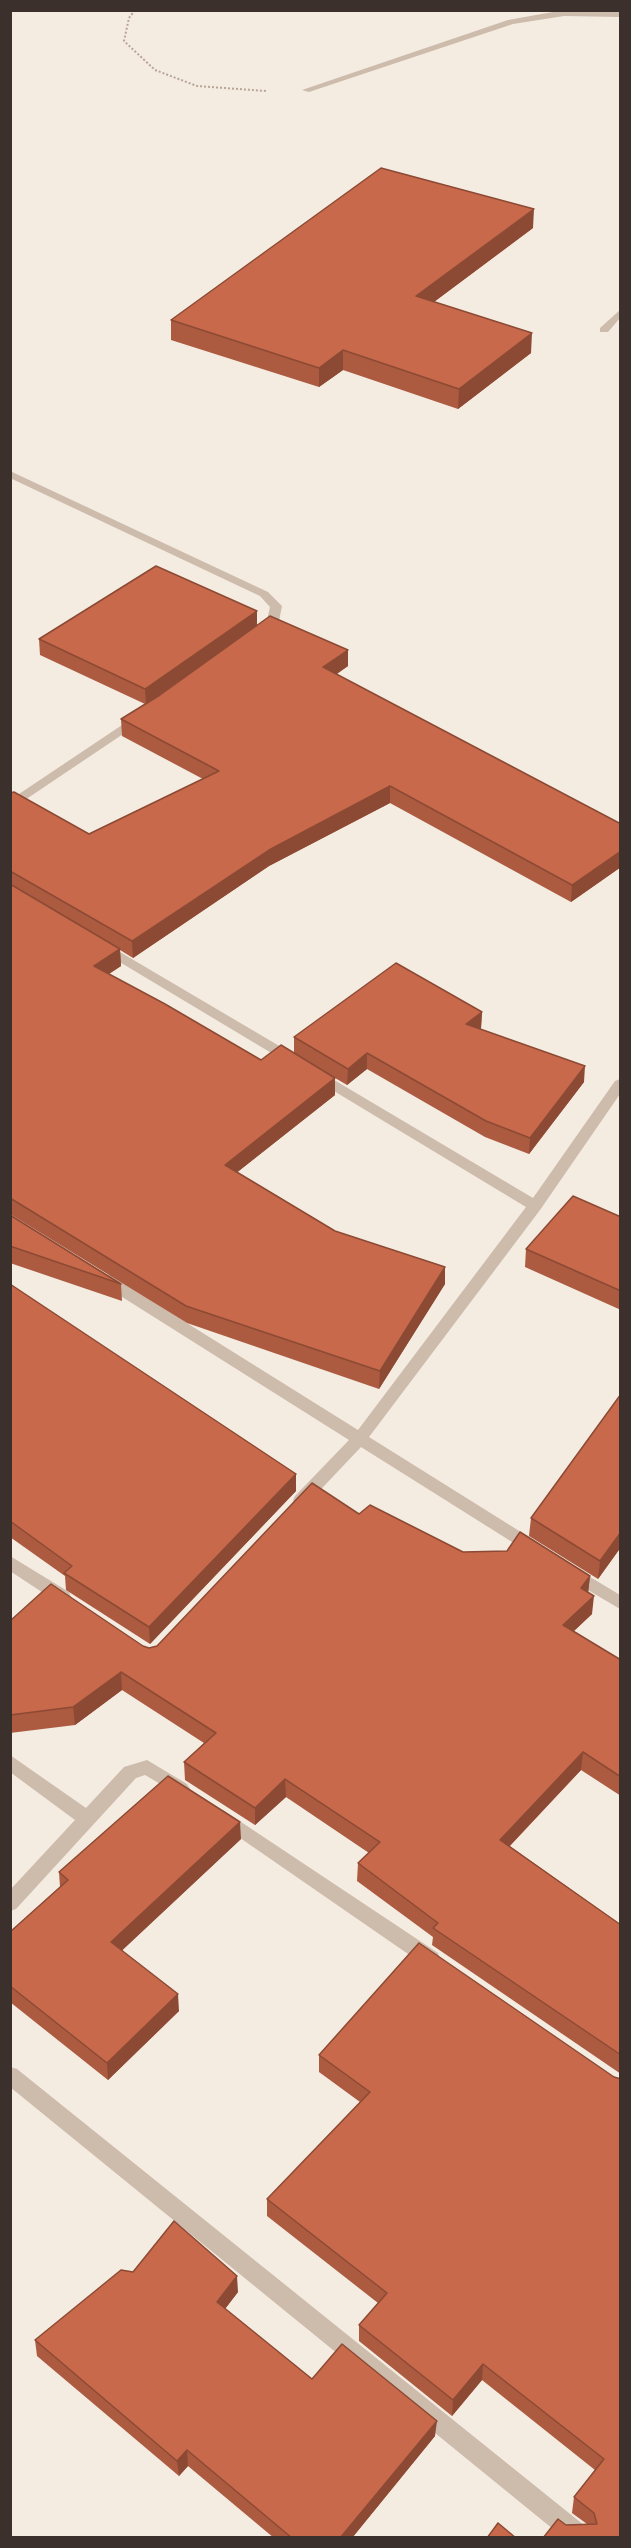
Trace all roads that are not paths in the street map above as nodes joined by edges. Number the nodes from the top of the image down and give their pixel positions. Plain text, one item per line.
1 (621, 15) edge
2 (306, 90) road end
3 (621, 313) edge
4 (604, 330) dead end
5 (10, 474) edge
6 (254, 638) edge
7 (147, 712) edge
8 (10, 806) edge
9 (93, 940) edge
10 (621, 1084) edge
11 (535, 1206) junction
12 (90, 1270) edge
13 (360, 1438) junction
14 (288, 1514) edge
15 (10, 1562) edge
16 (621, 1603) edge
17 (76, 1606) edge
18 (10, 1762) edge
19 (86, 1818) junction
20 (10, 1903) edge
21 (444, 1967) edge
22 (10, 2075) edge
23 (582, 2538) edge

1 - 2 street
3 - 4 street
5 - 6 street
7 - 8 street
9 - 11 street
10 - 11 street
11 - 13 street
12 - 13 street
13 - 14 street
13 - 16 street
15 - 17 street
18 - 19 street
19 - 20 street
19 - 21 street
22 - 23 street

